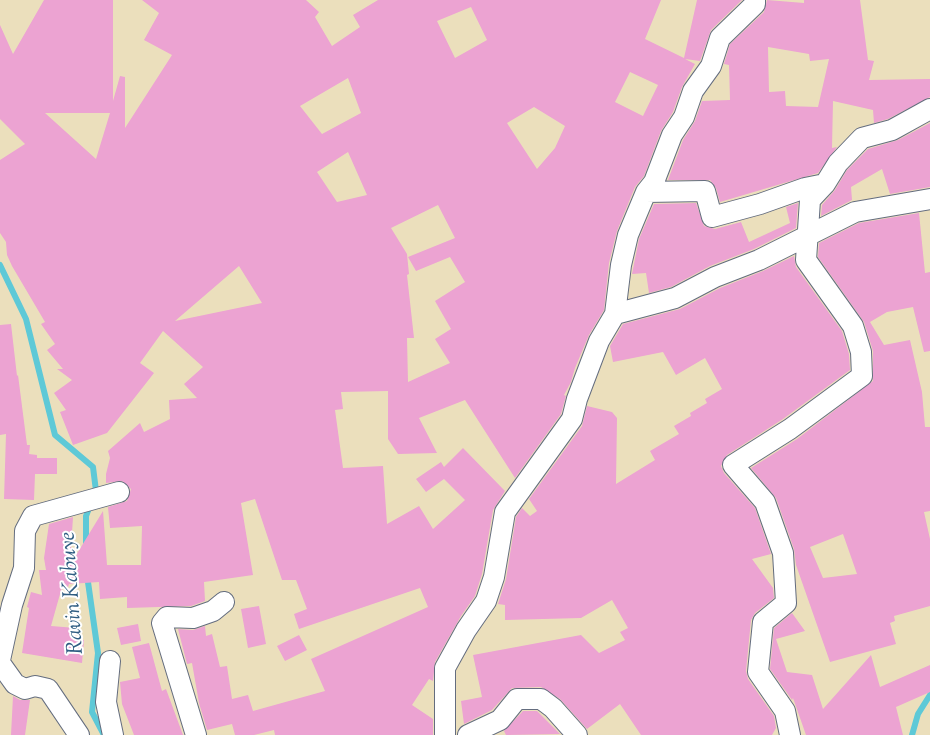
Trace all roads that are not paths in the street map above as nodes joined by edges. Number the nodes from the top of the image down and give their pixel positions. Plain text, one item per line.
1 (755, 0) edge
2 (930, 109) edge
3 (825, 184) junction
4 (646, 192) junction
5 (930, 199) edge
6 (808, 234) junction
7 (615, 314) junction
8 (119, 492) dead end
9 (224, 602) dead end
10 (0, 661) edge
11 (110, 661) dead end
12 (0, 678) edge
13 (0, 688) edge
14 (79, 735) edge
15 (113, 735) edge
16 (196, 735) edge
17 (445, 735) edge
18 (468, 735) edge
19 (577, 735) edge
20 (790, 735) edge

1 - 4 street
2 - 3 street
3 - 4 street
3 - 6 street
4 - 7 street
5 - 6 street
6 - 7 street
6 - 20 street
7 - 17 street
8 - 10 street
9 - 16 street
10 - 14 street
11 - 15 street
12 - 13 street
18 - 19 street

